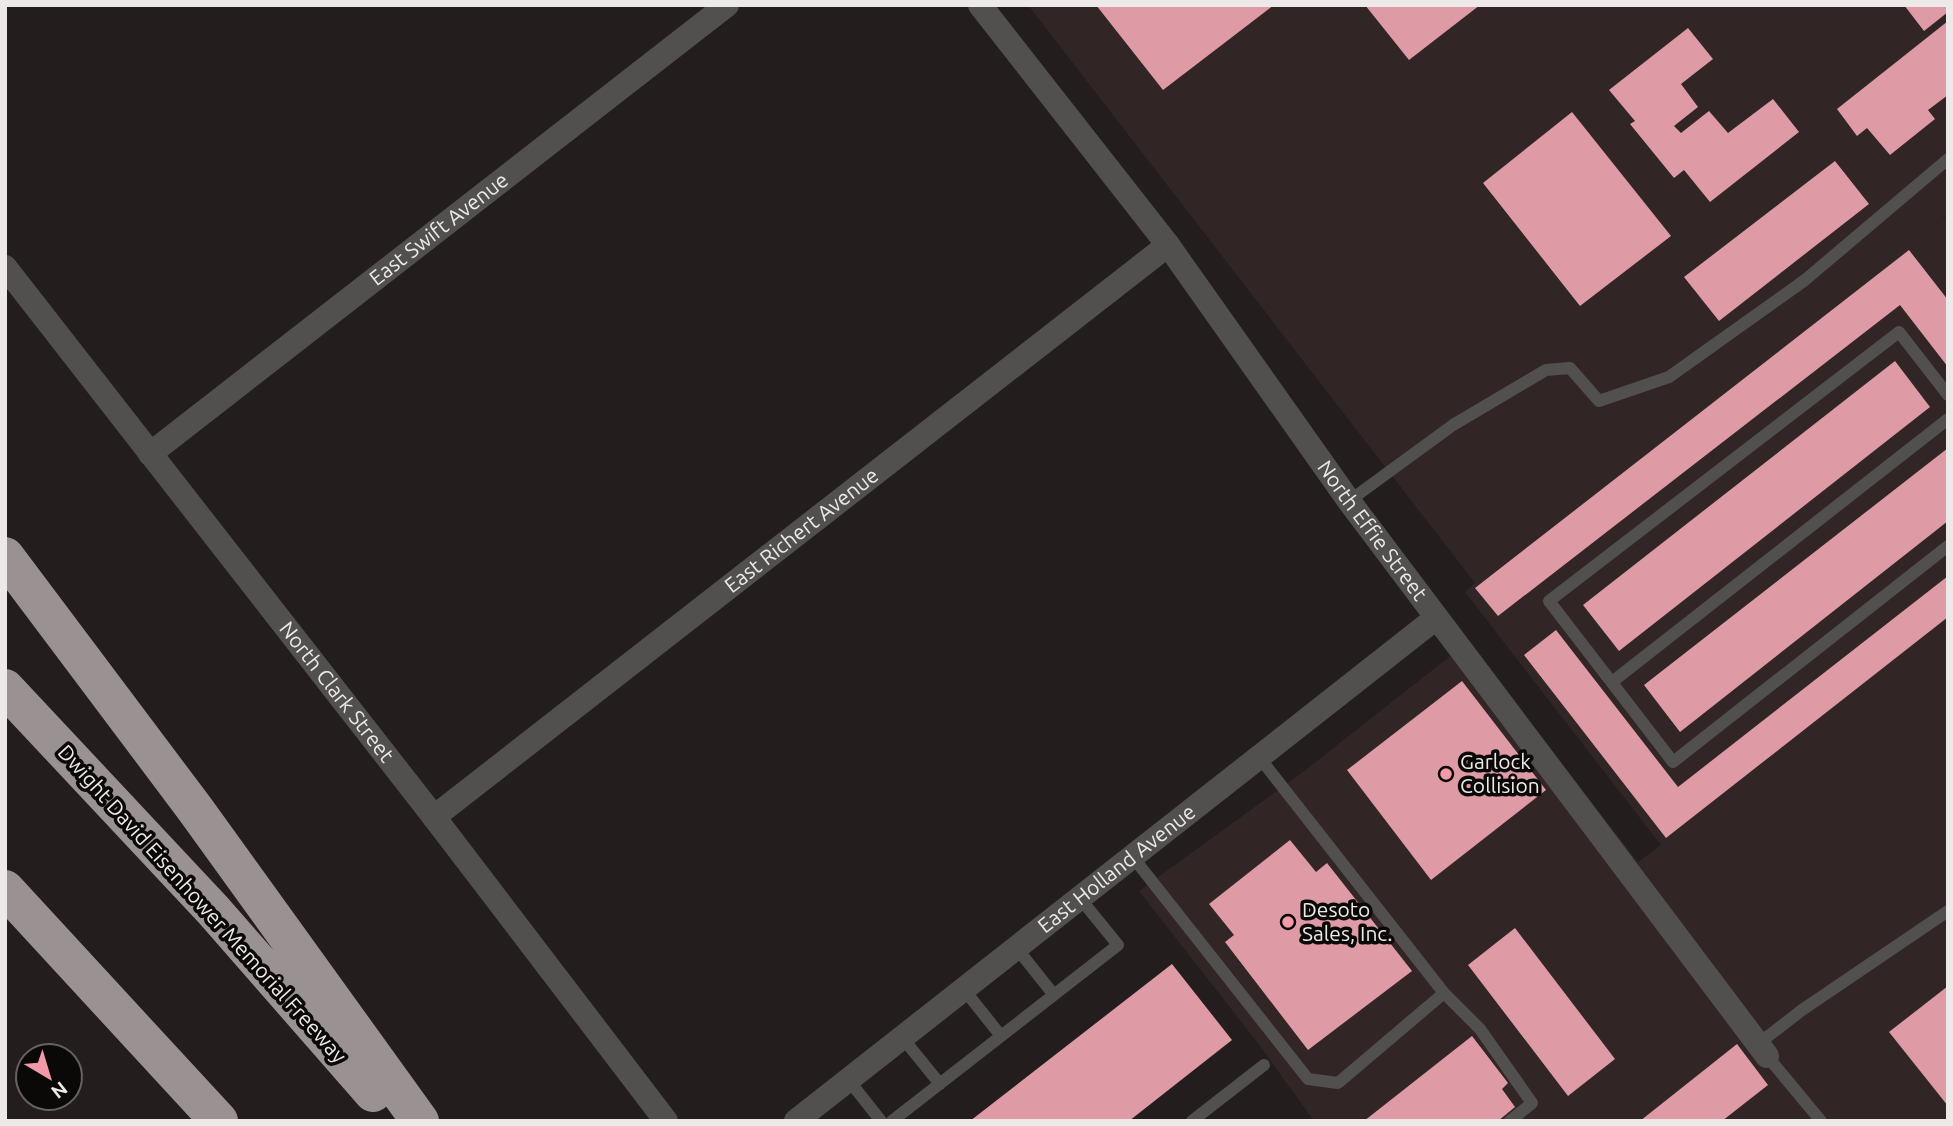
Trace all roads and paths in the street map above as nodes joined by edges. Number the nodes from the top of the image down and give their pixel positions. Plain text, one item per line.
1 (727, 5) edge
2 (980, 5) edge
3 (1948, 159) edge
4 (1168, 245) junction
5 (5, 267) edge
6 (1948, 395) edge
7 (1948, 419) edge
8 (150, 454) junction
9 (1349, 501) junction
10 (1948, 547) edge
11 (5, 556) edge
12 (1437, 618) junction
13 (1612, 682) junction
14 (5, 688) edge
15 (1259, 757) junction
16 (434, 817) junction
17 (1132, 856) junction
18 (5, 889) edge
19 (1079, 897) junction
20 (5, 906) edge
21 (1948, 911) edge
22 (1015, 946) junction
23 (67, 953) junction
24 (962, 987) junction
25 (1444, 993) junction
26 (1054, 995) junction
27 (901, 1036) junction
28 (1001, 1036) junction
29 (1763, 1050) junction
30 (1264, 1065) dead end
31 (847, 1078) junction
32 (940, 1084) junction
33 (219, 1121) edge
34 (397, 1121) edge
35 (420, 1121) edge
36 (666, 1121) edge
37 (796, 1121) edge
38 (881, 1121) edge
39 (892, 1121) edge
40 (1192, 1121) edge
41 (1510, 1121) edge
42 (1821, 1121) edge

1 - 8 street, East Swift Avenue
2 - 4 street, North Effie Street
3 - 9 lane
4 - 9 street, North Effie Street
4 - 16 street, East Richert Avenue
5 - 8 street, North Clark Street
6 - 13 lane
7 - 13 lane
8 - 16 street, North Clark Street
9 - 12 street, North Effie Street
10 - 13 lane
11 - 35 highway
12 - 15 street, East Holland Avenue
12 - 29 street, North Effie Street
14 - 34 highway, Dwight David Eisenhower Memorial Freeway
15 - 17 street, East Holland Avenue
15 - 25 lane
16 - 36 street, North Clark Street
17 - 19 street, East Holland Avenue
17 - 25 lane
18 - 23 highway
19 - 22 street, East Holland Avenue
19 - 26 lane
20 - 23 highway
21 - 29 lane
22 - 24 street, East Holland Avenue
22 - 26 lane
23 - 33 highway
24 - 27 street, East Holland Avenue
24 - 28 lane
25 - 41 lane
26 - 28 lane
27 - 31 street, East Holland Avenue
27 - 32 lane
28 - 32 lane
29 - 42 lane
30 - 40 lane
31 - 37 street, East Holland Avenue
31 - 38 lane
32 - 39 lane

